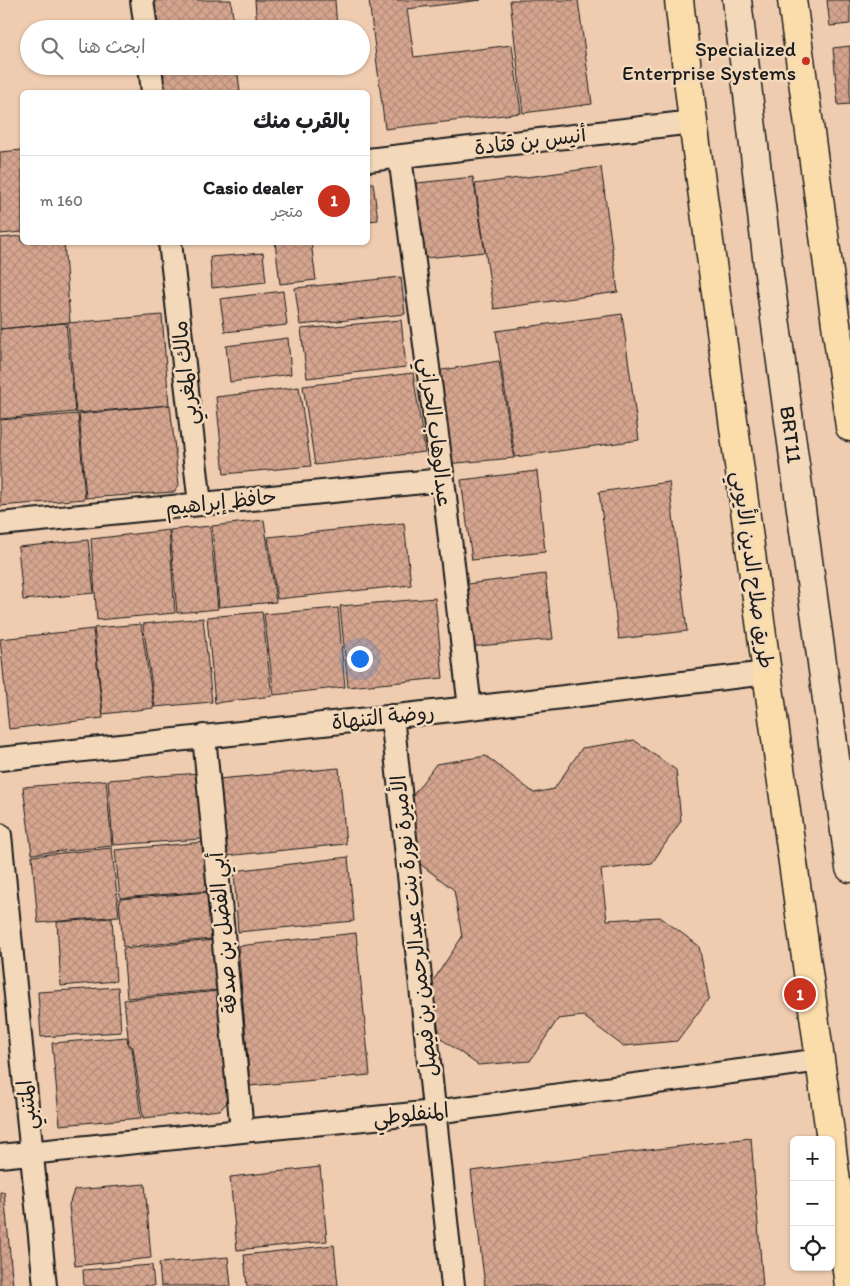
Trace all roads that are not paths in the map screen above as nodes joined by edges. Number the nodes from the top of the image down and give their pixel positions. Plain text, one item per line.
1 (142, 0) edge
2 (679, 0) edge
3 (737, 0) edge
4 (792, 0) edge
5 (145, 20) edge
6 (151, 75) edge
7 (153, 90) edge
8 (693, 122) junction
9 (400, 157) junction
10 (370, 160) edge
11 (170, 245) edge
12 (850, 428) edge
13 (443, 480) junction
14 (200, 504) junction
15 (0, 524) edge
16 (767, 673) junction
17 (470, 708) junction
18 (392, 716) junction
19 (204, 736) junction
20 (0, 759) edge
21 (0, 836) edge
22 (850, 868) edge
23 (821, 1060) junction
24 (435, 1112) junction
25 (242, 1131) junction
26 (830, 1136) edge
27 (32, 1153) junction
28 (0, 1156) edge
29 (835, 1173) edge
30 (45, 1286) edge
31 (453, 1286) edge
32 (849, 1286) edge

1 - 5 street
2 - 8 main road, طريق صلاح الدين الأيوبي
3 - 22 main road, BRT11
4 - 12 main road
6 - 7 street
8 - 9 street, أنيس بن قتادة
8 - 16 main road, طريق صلاح الدين الأيوبي
9 - 10 street, أنيس بن قتادة
9 - 13 street, عبدالوهاب الحراني
11 - 14 street, مالك المغربي
13 - 14 street, حافظ إبراهيم
13 - 17 street, عبدالوهاب الحراني
14 - 15 street, حافظ إبراهيم
16 - 17 street, روضة التنهاة
16 - 23 main road, طريق صلاح الدين الأيوبي
17 - 18 street, روضة التنهاة
18 - 19 street, روضة التنهاة
18 - 24 street, الأميرة نورة بنت عبدالرحمن بن فيصل
19 - 20 street, روضة التنهاة
19 - 25 street, أبي الفضل بن صدقة
21 - 27 street, المتنبي
23 - 24 street, المنفلوطي
23 - 26 main road, طريق صلاح الدين الأيوبي
24 - 25 street, المنفلوطي
24 - 31 street, الأميرة نورة بنت عبدالرحمن بن فيصل
25 - 27 street, المنفلوطي
27 - 28 street, المنفلوطي
27 - 30 street, المتنبي
29 - 32 main road, طريق صلاح الدين الأيوبي

